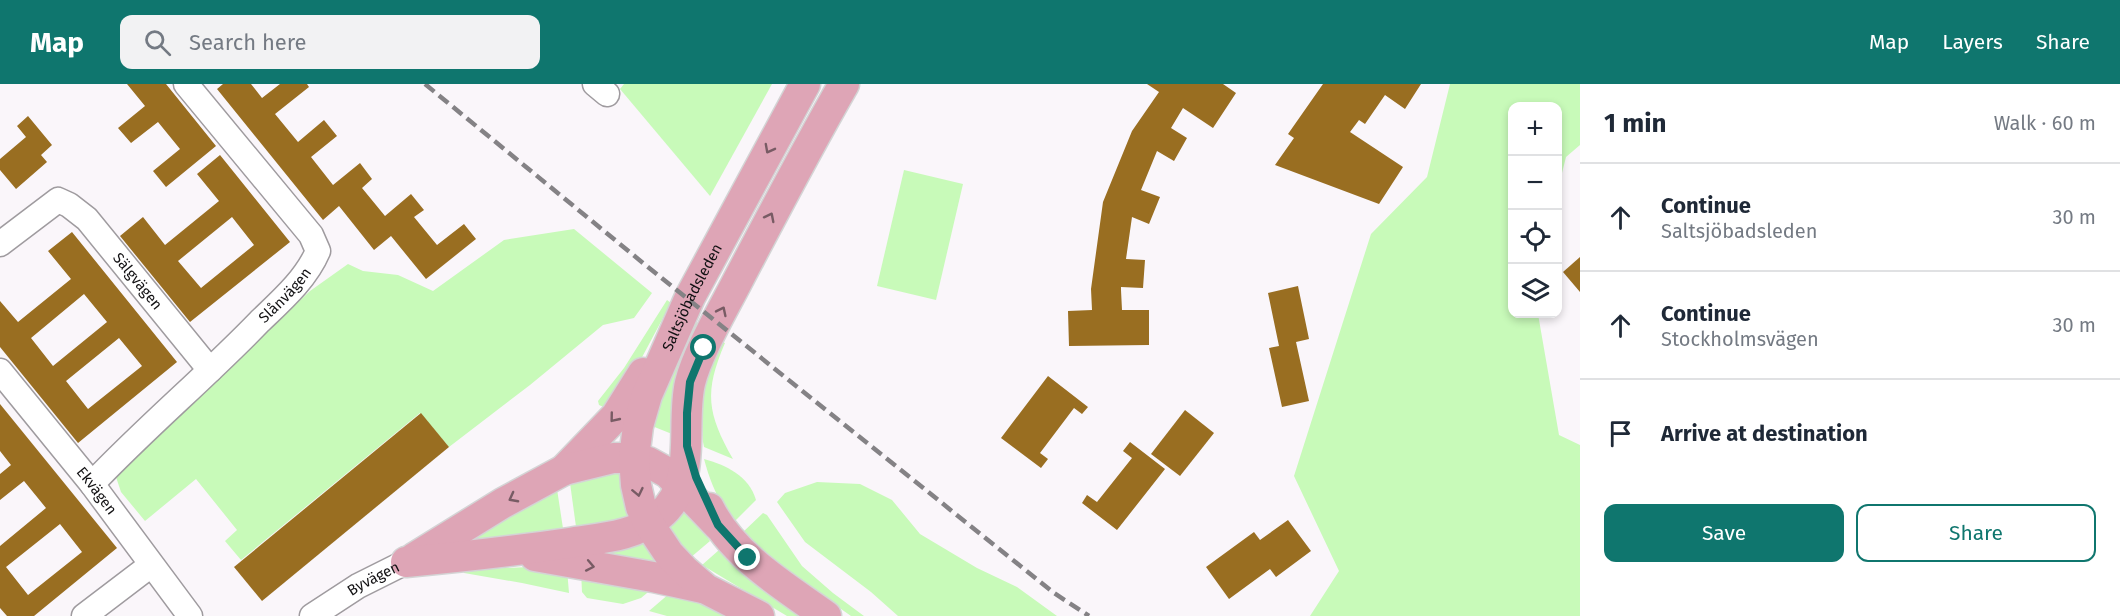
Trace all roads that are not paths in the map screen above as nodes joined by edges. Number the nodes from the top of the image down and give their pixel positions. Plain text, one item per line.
1 (186, 84) edge
2 (805, 84) edge
3 (844, 84) edge
4 (0, 244) edge
5 (690, 297) junction
6 (210, 370) junction
7 (0, 371) edge
8 (687, 446) junction
9 (634, 458) junction
10 (564, 470) junction
11 (92, 484) junction
12 (680, 485) junction
13 (649, 524) junction
14 (718, 525) junction
15 (512, 552) junction
16 (406, 562) junction
17 (151, 565) junction
18 (706, 589) junction
19 (84, 616) edge
20 (190, 616) edge
21 (312, 616) edge
22 (759, 616) edge
23 (826, 616) edge

1 - 6 street, Slånvägen
2 -> 5 main road, Saltsjöbadsleden
8 -> 3 main road
4 - 6 street, Sälgvägen
5 - 9 main road, Saltsjöbadsleden
5 -> 10 main road
6 - 11 street, Slånvägen
7 - 11 street, Ekvägen
8 - 12 main road
8 - 14 main road
9 - 10 main road
9 - 12 main road
9 -> 13 main road, Saltsjöbadsleden
10 -> 16 main road
11 - 17 street, Ekvägen
12 - 13 main road
12 - 14 main road
13 - 15 main road
13 - 18 main road, Saltsjöbadsleden
14 - 23 main road
15 - 16 main road
15 -> 18 main road
16 - 21 street, Byvägen
17 - 19 street
17 - 20 street, Ekvägen
18 - 22 main road

